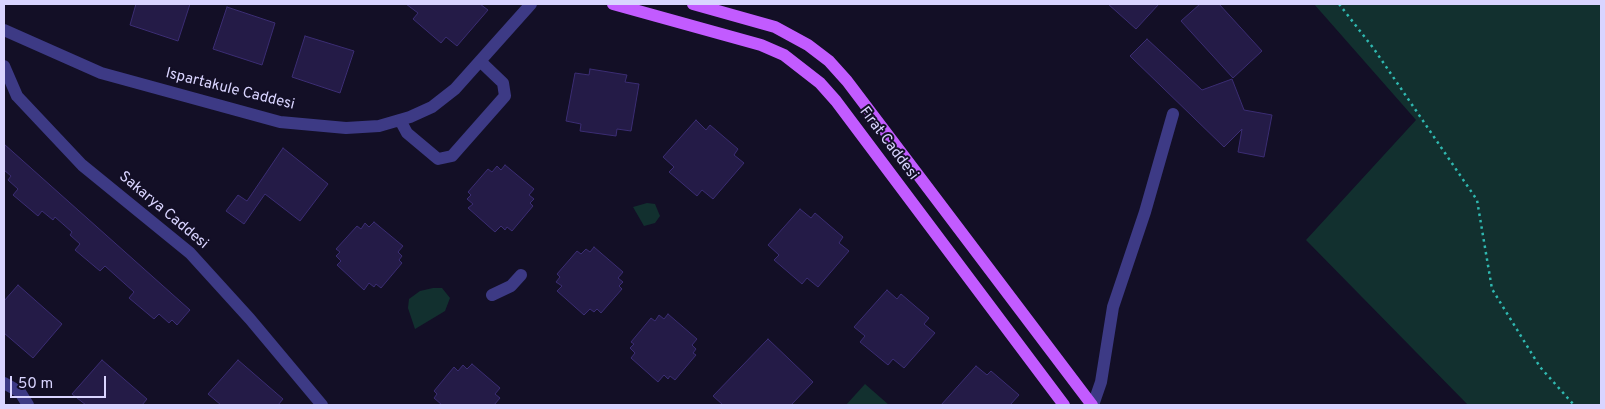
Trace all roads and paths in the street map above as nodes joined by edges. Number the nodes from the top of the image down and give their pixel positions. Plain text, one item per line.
1 (531, 4) edge
2 (613, 4) edge
3 (693, 4) edge
4 (1339, 4) edge
5 (4, 30) edge
6 (480, 61) junction
7 (4, 66) edge
8 (1173, 114) dead end
9 (400, 120) junction
10 (521, 275) dead end
11 (492, 295) dead end
12 (4, 383) edge
13 (28, 405) edge
14 (322, 405) edge
15 (1064, 405) edge
16 (1092, 405) edge
17 (1574, 405) edge

1 - 6 street, Ispartakule Caddesi
2 - 15 main road, Fırat Caddesi
3 - 16 main road, Fırat Caddesi
4 - 17 path
5 - 9 street, Ispartakule Caddesi
6 - 9 street, Ispartakule Caddesi
6 - 9 street
7 - 14 street, Sakarya Caddesi
8 - 16 street
10 - 11 street
12 - 13 street

